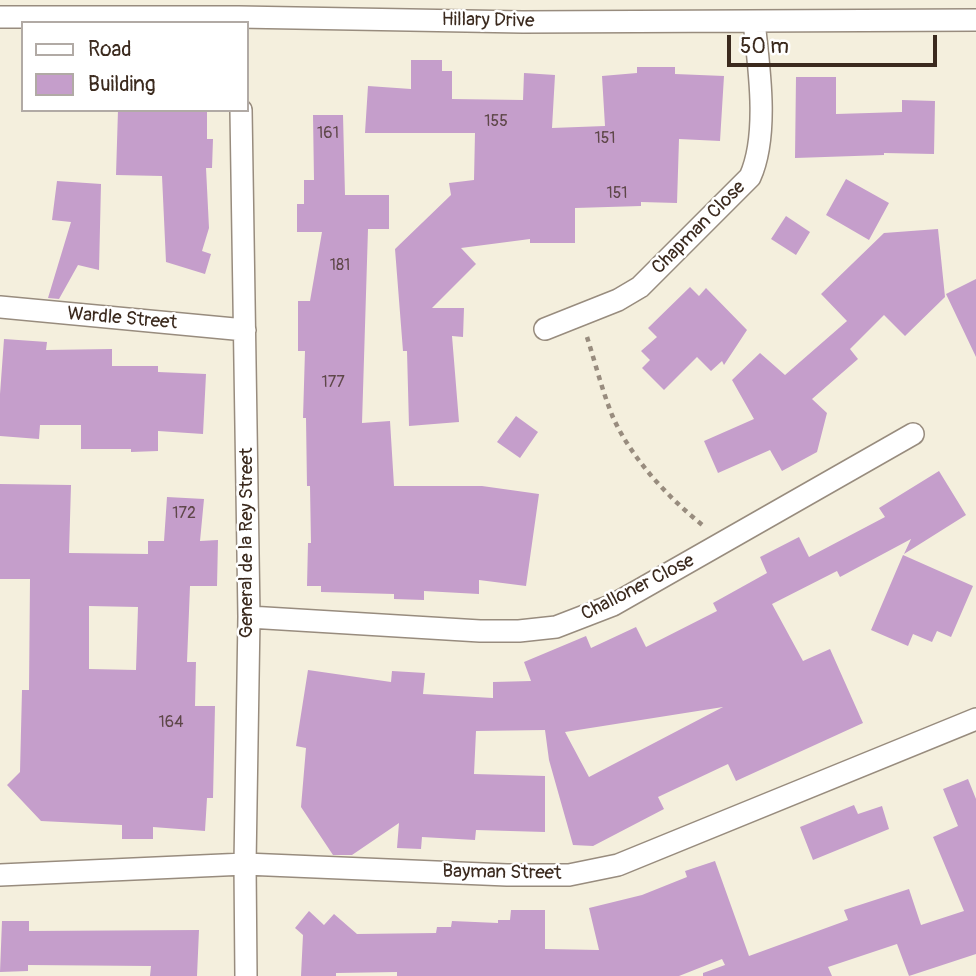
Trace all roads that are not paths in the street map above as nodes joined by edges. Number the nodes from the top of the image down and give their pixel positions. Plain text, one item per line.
1 (239, 13) edge
2 (0, 17) edge
3 (976, 20) edge
4 (754, 22) junction
5 (241, 112) edge
6 (0, 307) edge
7 (545, 329) dead end
8 (245, 330) junction
9 (913, 434) dead end
10 (248, 617) junction
11 (976, 719) edge
12 (244, 864) junction
13 (0, 875) edge
14 (246, 976) edge

1 - 2 street, Hillary Drive
1 - 4 street, Hillary Drive
3 - 4 street, Hillary Drive
4 - 7 street, Chapman Close
5 - 8 street, General de la Rey Street
6 - 8 street, Wardle Street
8 - 10 street, General de la Rey Street
9 - 10 street, Challoner Close
10 - 12 street, General de la Rey Street
11 - 12 street, Bayman Street
12 - 13 street, Bayman Street
12 - 14 street, General de la Rey Street

